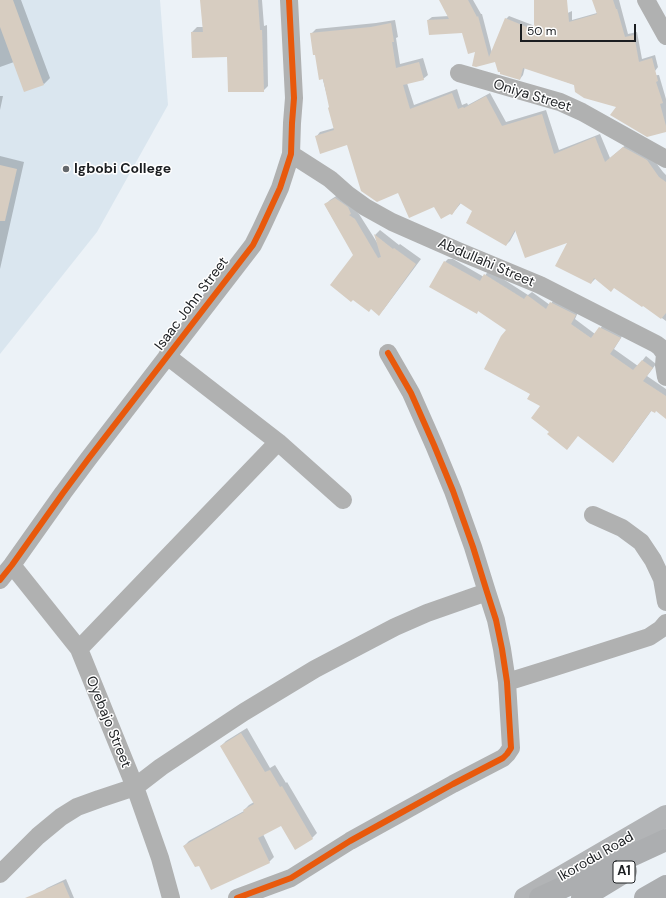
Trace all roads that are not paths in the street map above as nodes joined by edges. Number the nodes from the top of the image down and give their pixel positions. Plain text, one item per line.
1 (289, 0) edge
2 (646, 0) edge
3 (666, 36) edge
4 (459, 73) dead end
5 (290, 154) junction
6 (666, 159) edge
7 (388, 353) dead end
8 (168, 356) junction
9 (666, 377) edge
10 (278, 442) junction
11 (343, 500) dead end
12 (593, 515) dead end
13 (12, 565) junction
14 (0, 580) edge
15 (487, 592) junction
16 (666, 602) edge
17 (666, 623) edge
18 (78, 649) junction
19 (507, 682) junction
20 (135, 788) junction
21 (666, 816) edge
22 (666, 840) edge
23 (666, 846) edge
24 (0, 874) edge
25 (666, 886) edge
26 (171, 898) edge
27 (237, 898) edge
28 (525, 898) edge
29 (540, 898) edge
30 (582, 898) edge
31 (645, 898) edge

1 - 5 street, Isaac John Street
2 - 3 street
4 - 6 street, Oniya Street
5 - 8 street, Isaac John Street
5 - 9 street, Abdullahi Street
7 - 15 street
8 - 10 street
8 - 13 street, Isaac John Street
10 - 11 street
10 - 18 street
12 - 16 street
13 - 14 street, Isaac John Street
13 - 18 street, Oyebajo Street
15 - 19 street
15 - 20 street
17 - 19 street
18 - 20 street, Oyebajo Street
19 - 27 street
20 - 24 street
20 - 26 street, Oyebajo Street
21 - 28 main road, Ikorodu Road
22 - 29 highway
23 - 30 highway, Ikorodu Road / A1
25 - 31 highway, A1

